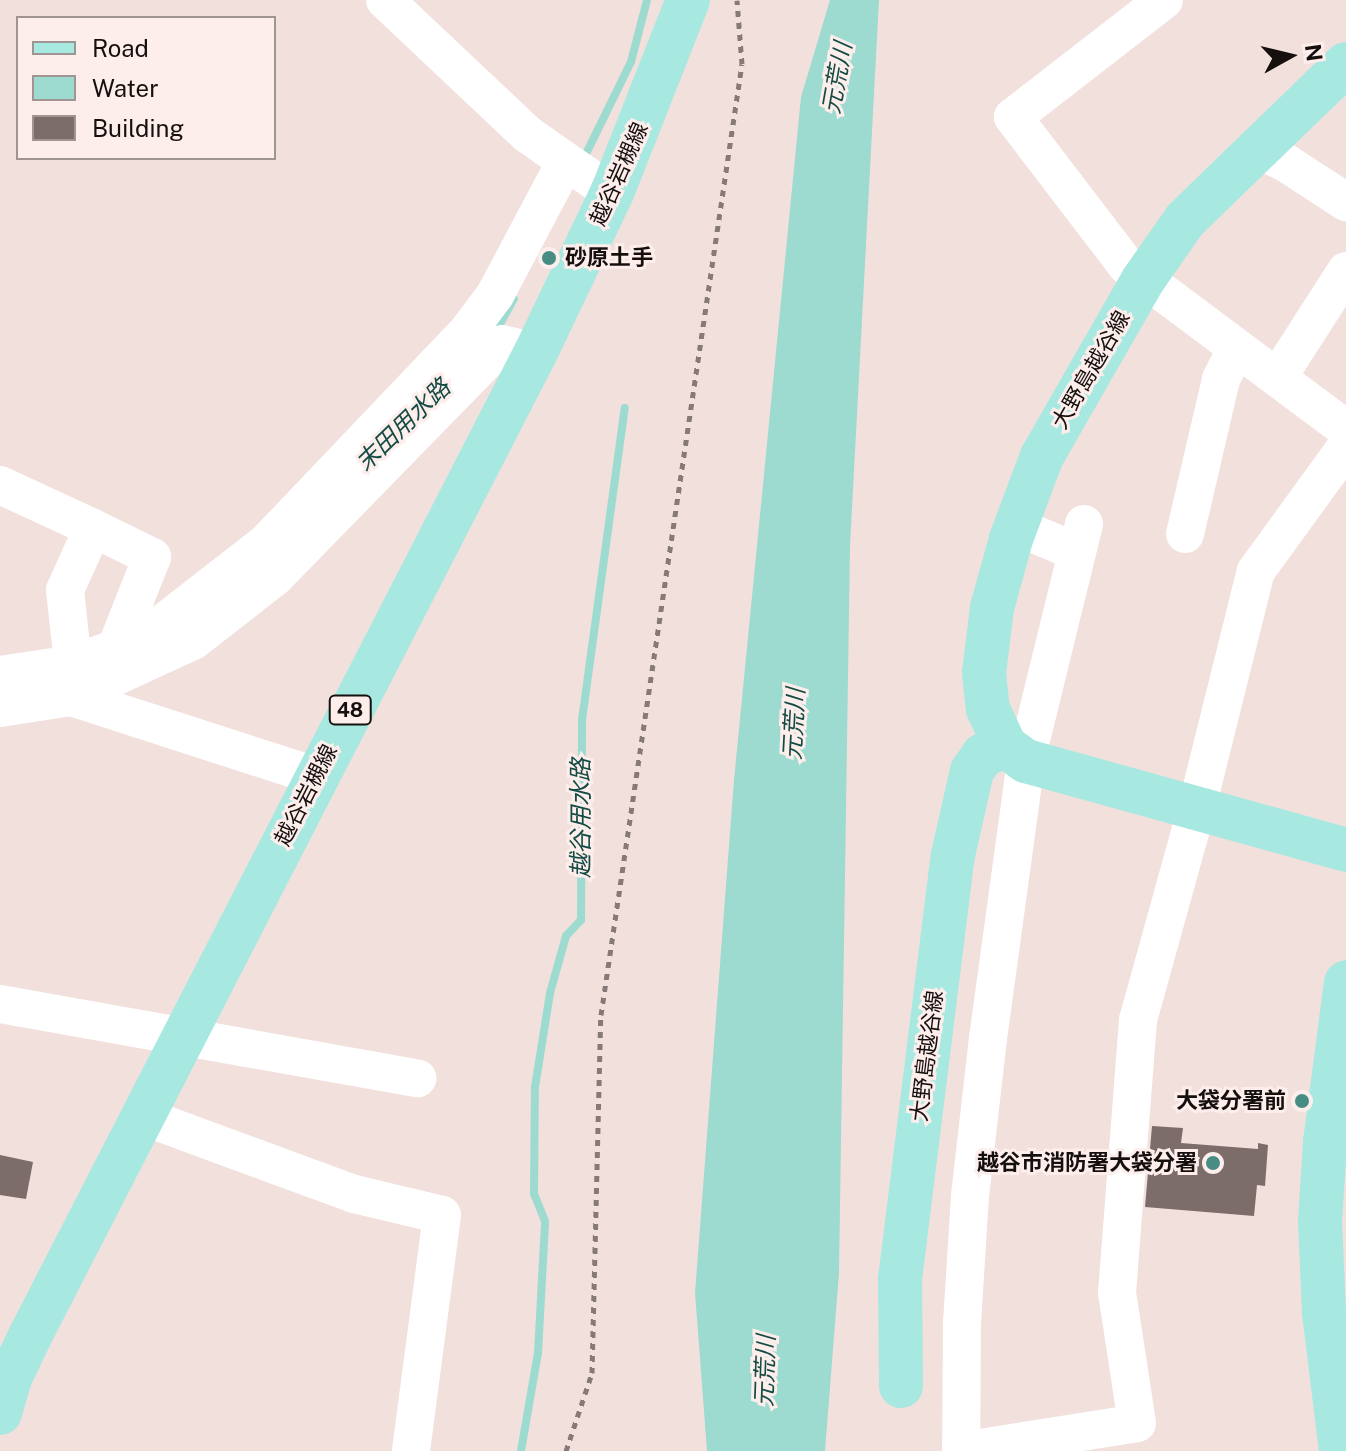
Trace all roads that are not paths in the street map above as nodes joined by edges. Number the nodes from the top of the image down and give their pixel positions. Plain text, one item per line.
1 (385, 0) edge
2 (688, 0) edge
3 (1164, 0) edge
4 (1346, 64) edge
5 (1255, 149) junction
6 (584, 175) junction
7 (1346, 202) edge
8 (1346, 271) edge
9 (1143, 280) junction
10 (1237, 348) junction
11 (536, 352) junction
12 (1278, 377) junction
13 (1346, 429) edge
14 (1346, 447) edge
15 (0, 485) edge
16 (1015, 526) junction
17 (93, 528) junction
18 (1185, 534) dead end
19 (116, 648) junction
20 (0, 675) edge
21 (72, 680) junction
22 (0, 708) edge
23 (1016, 753) junction
24 (315, 776) junction
25 (1197, 807) junction
26 (1346, 850) edge
27 (1346, 982) edge
28 (0, 1004) edge
29 (184, 1036) junction
30 (417, 1078) dead end
31 (142, 1116) junction
32 (901, 1386) dead end
33 (0, 1413) edge
34 (411, 1451) edge
35 (1341, 1451) edge

1 - 6 street
2 - 6 main road, 越谷岩槻線 / 48
3 - 9 street
4 - 5 main road, 大野島越谷線
5 - 7 street
5 - 9 main road, 大野島越谷線
6 - 11 main road, 越谷岩槻線 / 48
6 - 19 street
8 - 12 street
9 - 10 street
9 - 16 main road, 大野島越谷線
10 - 12 street
10 - 18 street
11 - 21 street
11 - 24 main road, 越谷岩槻線 / 48
12 - 13 street
14 - 25 street
15 - 17 street
16 - 23 main road, 大野島越谷線
16 - 23 street
17 - 19 street
17 - 21 street
19 - 21 street
20 - 21 street
21 - 22 street
21 - 24 street
23 - 25 main road
23 - 25 street
23 - 32 main road, 大野島越谷線
24 - 29 main road, 越谷岩槻線 / 48
25 - 26 main road
27 - 35 main road
28 - 29 street
29 - 30 street
29 - 31 main road, 越谷岩槻線 / 48
31 - 33 main road, 越谷岩槻線 / 48
31 - 34 street

